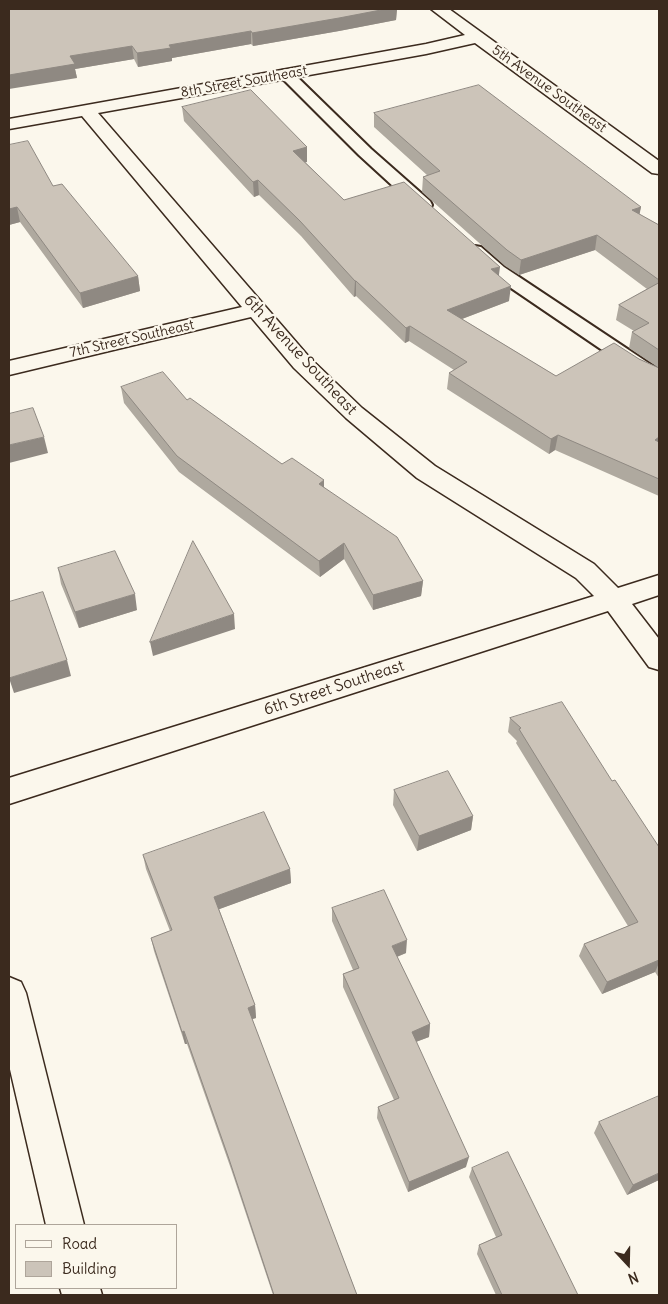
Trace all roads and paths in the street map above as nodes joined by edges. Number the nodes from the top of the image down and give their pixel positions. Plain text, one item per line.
1 (439, 9) edge
2 (478, 37) junction
3 (286, 74) junction
4 (86, 110) junction
5 (9, 124) edge
6 (659, 169) edge
7 (439, 218) edge
8 (461, 238) edge
9 (256, 310) junction
10 (9, 368) edge
11 (659, 378) edge
12 (659, 585) edge
13 (614, 600) junction
14 (659, 659) edge
15 (9, 791) edge
16 (9, 994) edge
17 (65, 1224) edge

1 - 2 street, 5th Avenue Southeast
2 - 3 street, 8th Street Southeast
2 - 6 street, 5th Avenue Southeast
3 - 4 street, 8th Street Southeast
3 - 7 lane
4 - 5 street, 8th Street Southeast
4 - 9 street, 6th Avenue Southeast
8 - 11 lane
9 - 10 street, 7th Street Southeast
9 - 13 street, 6th Avenue Southeast
12 - 13 street, 6th Street Southeast
13 - 14 street, 6th Avenue Southeast
13 - 15 street, 6th Street Southeast
16 - 17 street

